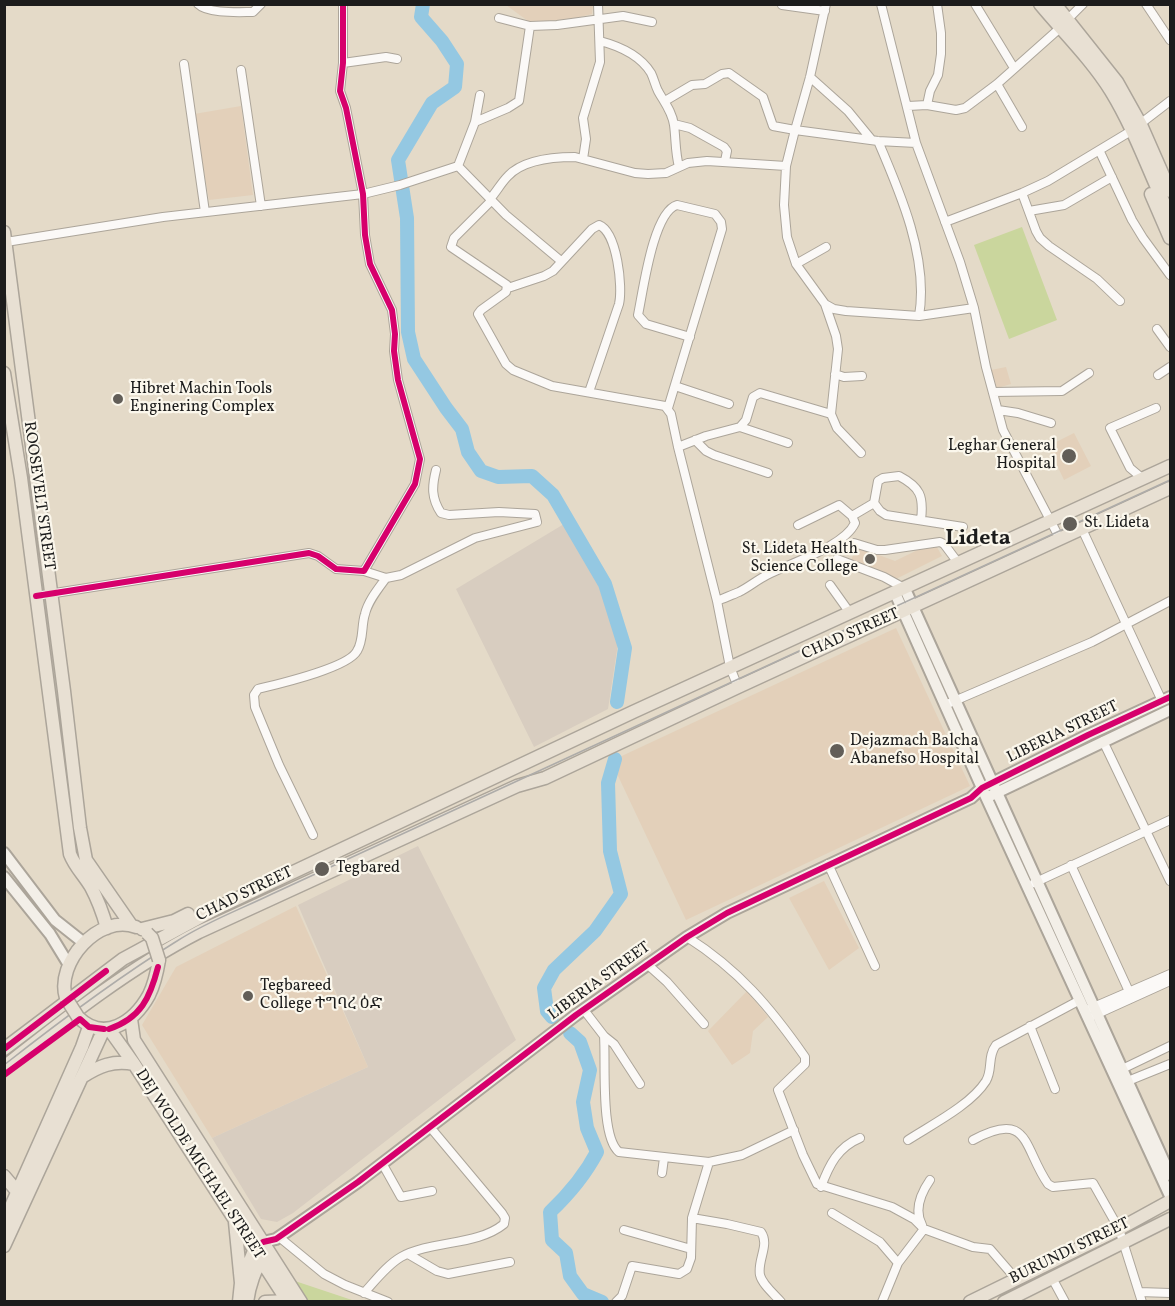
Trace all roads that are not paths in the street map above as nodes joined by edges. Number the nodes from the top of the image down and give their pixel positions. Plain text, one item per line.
1 (198, 4) edge
2 (261, 4) edge
3 (343, 4) edge
4 (598, 4) edge
5 (881, 4) edge
6 (937, 4) edge
7 (975, 4) edge
8 (1041, 4) edge
9 (1055, 4) edge
10 (1083, 4) edge
11 (1146, 4) edge
12 (782, 5) edge
13 (825, 8) edge
14 (499, 18) dead end
15 (598, 18) junction
16 (652, 22) dead end
17 (1064, 24) junction
18 (530, 26) junction
19 (1170, 40) edge
20 (600, 42) junction
21 (397, 59) dead end
22 (343, 63) junction
23 (184, 64) dead end
24 (1014, 68) junction
25 (241, 70) dead end
26 (810, 77) junction
27 (997, 84) junction
28 (480, 95) dead end
29 (665, 101) junction
30 (1170, 101) edge
31 (927, 105) junction
32 (908, 106) junction
33 (475, 122) junction
34 (674, 124) junction
35 (1022, 126) dead end
36 (1136, 128) junction
37 (795, 130) junction
38 (875, 140) junction
39 (916, 143) junction
40 (1100, 152) junction
41 (582, 159) junction
42 (725, 161) junction
43 (458, 166) junction
44 (679, 166) junction
45 (786, 166) junction
46 (1155, 169) junction
47 (1112, 177) junction
48 (1170, 178) edge
49 (1170, 191) edge
50 (1022, 193) junction
51 (363, 194) junction
52 (491, 200) junction
53 (261, 206) junction
54 (1029, 211) junction
55 (205, 212) junction
56 (1170, 216) edge
57 (945, 222) junction
58 (1170, 238) edge
59 (5, 243) edge
60 (826, 247) dead end
61 (561, 261) junction
62 (796, 264) junction
63 (1170, 274) edge
64 (508, 288) junction
65 (1120, 301) dead end
66 (825, 304) junction
67 (974, 308) junction
68 (919, 316) junction
69 (1157, 329) dead end
70 (690, 337) junction
71 (1170, 347) edge
72 (1170, 367) edge
73 (4, 373) edge
74 (1089, 373) dead end
75 (835, 374) junction
76 (1158, 375) dead end
77 (862, 376) dead end
78 (675, 386) junction
79 (589, 392) junction
80 (993, 392) junction
81 (729, 404) dead end
82 (668, 408) junction
83 (1156, 408) dead end
84 (998, 410) junction
85 (831, 414) junction
86 (1051, 423) dead end
87 (740, 427) junction
88 (695, 440) junction
89 (788, 443) dead end
90 (678, 447) junction
91 (861, 453) dead end
92 (1170, 466) edge
93 (436, 470) dead end
94 (768, 473) dead end
95 (1142, 478) junction
96 (1170, 488) edge
97 (874, 503) junction
98 (852, 516) junction
99 (921, 520) junction
100 (1051, 520) junction
101 (798, 525) dead end
102 (963, 527) dead end
103 (1082, 529) junction
104 (1060, 539) junction
105 (854, 543) dead end
106 (837, 559) dead end
107 (959, 564) junction
108 (364, 571) junction
109 (386, 578) junction
110 (830, 585) dead end
111 (899, 589) junction
112 (51, 592) junction
113 (36, 596) junction
114 (717, 601) junction
115 (1170, 601) edge
116 (908, 610) junction
117 (850, 613) junction
118 (1127, 625) junction
119 (730, 667) junction
120 (738, 687) junction
121 (64, 691) junction
122 (49, 693) junction
123 (1166, 699) edge
124 (950, 703) junction
125 (1170, 710) edge
126 (1138, 712) junction
127 (1144, 723) junction
128 (1103, 741) junction
129 (553, 751) junction
130 (532, 783) junction
131 (989, 790) junction
132 (1170, 820) edge
133 (1146, 831) junction
134 (314, 835) dead end
135 (4, 853) edge
136 (828, 864) junction
137 (1071, 865) junction
138 (4, 877) edge
139 (1170, 881) edge
140 (1032, 884) junction
141 (107, 928) junction
142 (140, 929) junction
143 (687, 937) junction
144 (84, 943) junction
145 (158, 963) junction
146 (647, 964) junction
147 (69, 965) junction
148 (875, 966) dead end
149 (1170, 974) edge
150 (1170, 981) edge
151 (1131, 995) junction
152 (65, 996) junction
153 (1080, 1000) junction
154 (584, 1010) junction
155 (1091, 1013) junction
156 (131, 1019) junction
157 (82, 1021) junction
158 (704, 1024) dead end
159 (1030, 1026) junction
160 (106, 1029) junction
161 (604, 1036) junction
162 (4, 1040) edge
163 (1170, 1046) edge
164 (4, 1049) edge
165 (134, 1064) junction
166 (1170, 1064) edge
167 (4, 1067) edge
168 (1118, 1071) junction
169 (4, 1075) edge
170 (81, 1078) junction
171 (1124, 1083) junction
172 (640, 1084) dead end
173 (1055, 1089) dead end
174 (430, 1127) junction
175 (794, 1130) junction
176 (860, 1138) dead end
177 (198, 1139) junction
178 (908, 1140) dead end
179 (973, 1140) dead end
180 (187, 1146) junction
181 (664, 1158) junction
182 (709, 1162) junction
183 (382, 1163) junction
184 (662, 1173) dead end
185 (1170, 1175) edge
186 (4, 1176) edge
187 (930, 1180) dead end
188 (821, 1187) junction
189 (432, 1191) dead end
190 (1170, 1196) edge
191 (16, 1201) edge
192 (1170, 1201) edge
193 (832, 1214) dead end
194 (692, 1218) junction
195 (1170, 1220) edge
196 (235, 1221) junction
197 (4, 1222) edge
198 (924, 1229) junction
199 (1119, 1229) junction
200 (624, 1230) dead end
201 (277, 1238) junction
202 (1124, 1244) junction
203 (4, 1246) edge
204 (691, 1249) junction
205 (261, 1251) junction
206 (408, 1254) junction
207 (510, 1262) dead end
208 (898, 1263) junction
209 (1052, 1278) junction
210 (1017, 1279) junction
211 (240, 1283) junction
212 (1139, 1292) junction
213 (364, 1293) junction
214 (1170, 1293) edge
215 (1027, 1296) edge
216 (293, 1300) edge
217 (239, 1302) edge
218 (248, 1302) edge
219 (265, 1302) edge
220 (388, 1302) edge
221 (616, 1302) edge
222 (781, 1302) edge
223 (882, 1302) edge
224 (970, 1302) edge
225 (1004, 1302) edge
226 (1065, 1302) edge
227 (1142, 1302) edge

1 - 2 street
3 - 22 street
4 - 15 street
5 - 32 street
6 - 31 street
7 - 24 street
8 - 17 main road
9 - 17 main road
10 - 17 street
11 - 19 street
12 - 13 street
13 - 26 street
14 - 18 street
15 - 16 street
15 - 18 street
15 - 20 street
17 - 24 street
17 - 36 main road
18 - 33 street
20 - 29 street
20 - 41 street
21 - 22 street
22 - 51 street
23 - 55 street
24 - 27 street
25 - 53 street
26 - 37 street
26 - 38 street
27 - 31 street
27 - 35 street
28 - 33 street
29 - 34 street
29 - 37 street
30 - 36 street
31 - 32 street
32 - 39 street
33 - 43 street
34 - 42 street
34 - 44 street
36 - 40 street
36 - 46 main road
37 - 38 street
37 - 45 street
38 - 39 street
38 - 68 street
39 - 57 street
40 - 47 street
40 - 50 street
41 - 44 street
41 - 52 street
42 - 44 street
42 - 45 street
43 - 51 street
43 - 52 street
45 - 62 street
46 - 48 main road
46 - 49 main road
46 - 56 main road
46 - 58 main road
47 - 54 street
47 - 63 street
50 - 54 street
50 - 57 street
51 - 53 street
51 - 108 street
52 - 61 street
52 - 64 street
53 - 55 street
54 - 65 street
55 - 59 street
57 - 67 street
59 - 112 main road, ROOSEVELT STREET
60 - 62 street
61 - 64 street
61 - 79 street
62 - 66 street
64 - 79 street
66 - 68 street
66 - 75 street
67 - 68 street
67 - 80 street
69 - 71 street
70 - 70 street
70 - 78 street
72 - 76 street
73 - 113 main road, ROOSEVELT STREET
74 - 80 street
75 - 77 street
75 - 85 street
78 - 81 street
78 - 82 street
79 - 82 street
80 - 84 street
82 - 90 street
83 - 95 street
84 - 86 street
84 - 100 street
85 - 87 street
85 - 91 street
87 - 88 street
87 - 89 street
88 - 90 street
88 - 94 street
90 - 114 street
92 - 95 main road, CHAD STREET
93 - 109 street
95 - 100 main road, CHAD STREET
96 - 103 main road, CHAD STREET
97 - 98 street
97 - 99 street
97 - 99 street
98 - 101 street
98 - 114 street
99 - 102 street
100 - 104 street
100 - 107 main road, CHAD STREET
103 - 104 main road, CHAD STREET
103 - 118 street
104 - 116 main road, CHAD STREET
105 - 107 street
106 - 111 street
107 - 111 main road, CHAD STREET
108 - 109 street
108 - 112 street
109 - 134 street
110 - 117 street
111 - 116 street
111 - 117 main road, CHAD STREET
112 - 113 street
112 - 121 main road, ROOSEVELT STREET
113 - 122 main road, ROOSEVELT STREET
114 - 119 street
115 - 118 street
116 - 120 main road, CHAD STREET
116 - 124 street
117 - 119 main road, CHAD STREET
118 - 123 street
118 - 124 street
119 - 120 street
119 - 129 main road, CHAD STREET
120 - 130 main road, CHAD STREET
121 - 122 main road
121 - 142 main road, ROOSEVELT STREET
122 - 141 main road, ROOSEVELT STREET
123 - 126 street, LIBERIA STREET
124 - 131 street
125 - 127 street, LIBERIA STREET
126 - 127 street
126 - 131 street, LIBERIA STREET
127 - 128 street, LIBERIA STREET
128 - 131 street, LIBERIA STREET
128 - 133 street
129 - 142 main road, CHAD STREET
129 - 164 main road, CHAD STREET
130 - 145 main road, CHAD STREET
130 - 167 main road, CHAD STREET
131 - 136 street, LIBERIA STREET
131 - 140 street
132 - 133 street
133 - 137 street
133 - 139 street
135 - 144 street
136 - 143 street, LIBERIA STREET
136 - 148 street
137 - 140 street
137 - 151 street
138 - 147 street
140 - 153 street
140 - 155 street
141 - 142 main road
141 - 144 main road
142 - 145 main road, bridge
143 - 146 street, LIBERIA STREET
143 - 175 street
144 - 147 main road
145 - 156 main road
146 - 154 street, LIBERIA STREET
146 - 158 street
147 - 152 main road
149 - 151 street
150 - 151 street
151 - 155 street
152 - 157 main road, bridge
152 - 162 main road
153 - 155 street
153 - 159 street
154 - 161 street
154 - 174 street, LIBERIA STREET
155 - 168 street
156 - 160 main road
156 - 177 main road, DEJ WOLDE MICHAEL STREET
157 - 160 main road
157 - 169 main road
157 - 191 main road
159 - 173 street
159 - 178 street
160 - 165 main road, DEJ WOLDE MICHAEL STREET
160 - 170 main road
161 - 172 street
161 - 181 street
163 - 168 street
165 - 170 main road
165 - 180 main road, DEJ WOLDE MICHAEL STREET
166 - 171 street
168 - 171 street
170 - 191 main road
171 - 185 street
171 - 190 street
174 - 183 street, LIBERIA STREET
174 - 206 street
175 - 182 street
175 - 188 street
176 - 188 street
177 - 180 main road
177 - 205 main road, DEJ WOLDE MICHAEL STREET
179 - 199 street
180 - 196 main road, DEJ WOLDE MICHAEL STREET
181 - 182 street
181 - 184 street
182 - 194 street
183 - 189 street
183 - 201 street, LIBERIA STREET
186 - 191 main road
187 - 198 street
188 - 198 street
191 - 197 main road
191 - 203 main road
192 - 199 main road, BURUNDI STREET
193 - 208 street
194 - 204 street
194 - 222 street
195 - 202 main road, BURUNDI STREET
196 - 205 main road, DEJ WOLDE MICHAEL STREET
196 - 211 main road
198 - 208 street
198 - 210 street
199 - 202 street
199 - 210 main road, BURUNDI STREET
200 - 204 street
201 - 205 street, LIBERIA STREET
201 - 213 street
202 - 209 main road, BURUNDI STREET
202 - 212 street
204 - 221 street
205 - 211 main road
205 - 216 main road, DEJ WOLDE MICHAEL STREET
205 - 218 main road
206 - 207 street
206 - 213 street
208 - 223 street
209 - 215 main road, BURUNDI STREET
209 - 226 street
210 - 224 main road, BURUNDI STREET
211 - 217 main road
212 - 214 street
212 - 227 street
213 - 220 street
215 - 225 main road, BURUNDI STREET
216 - 219 main road

